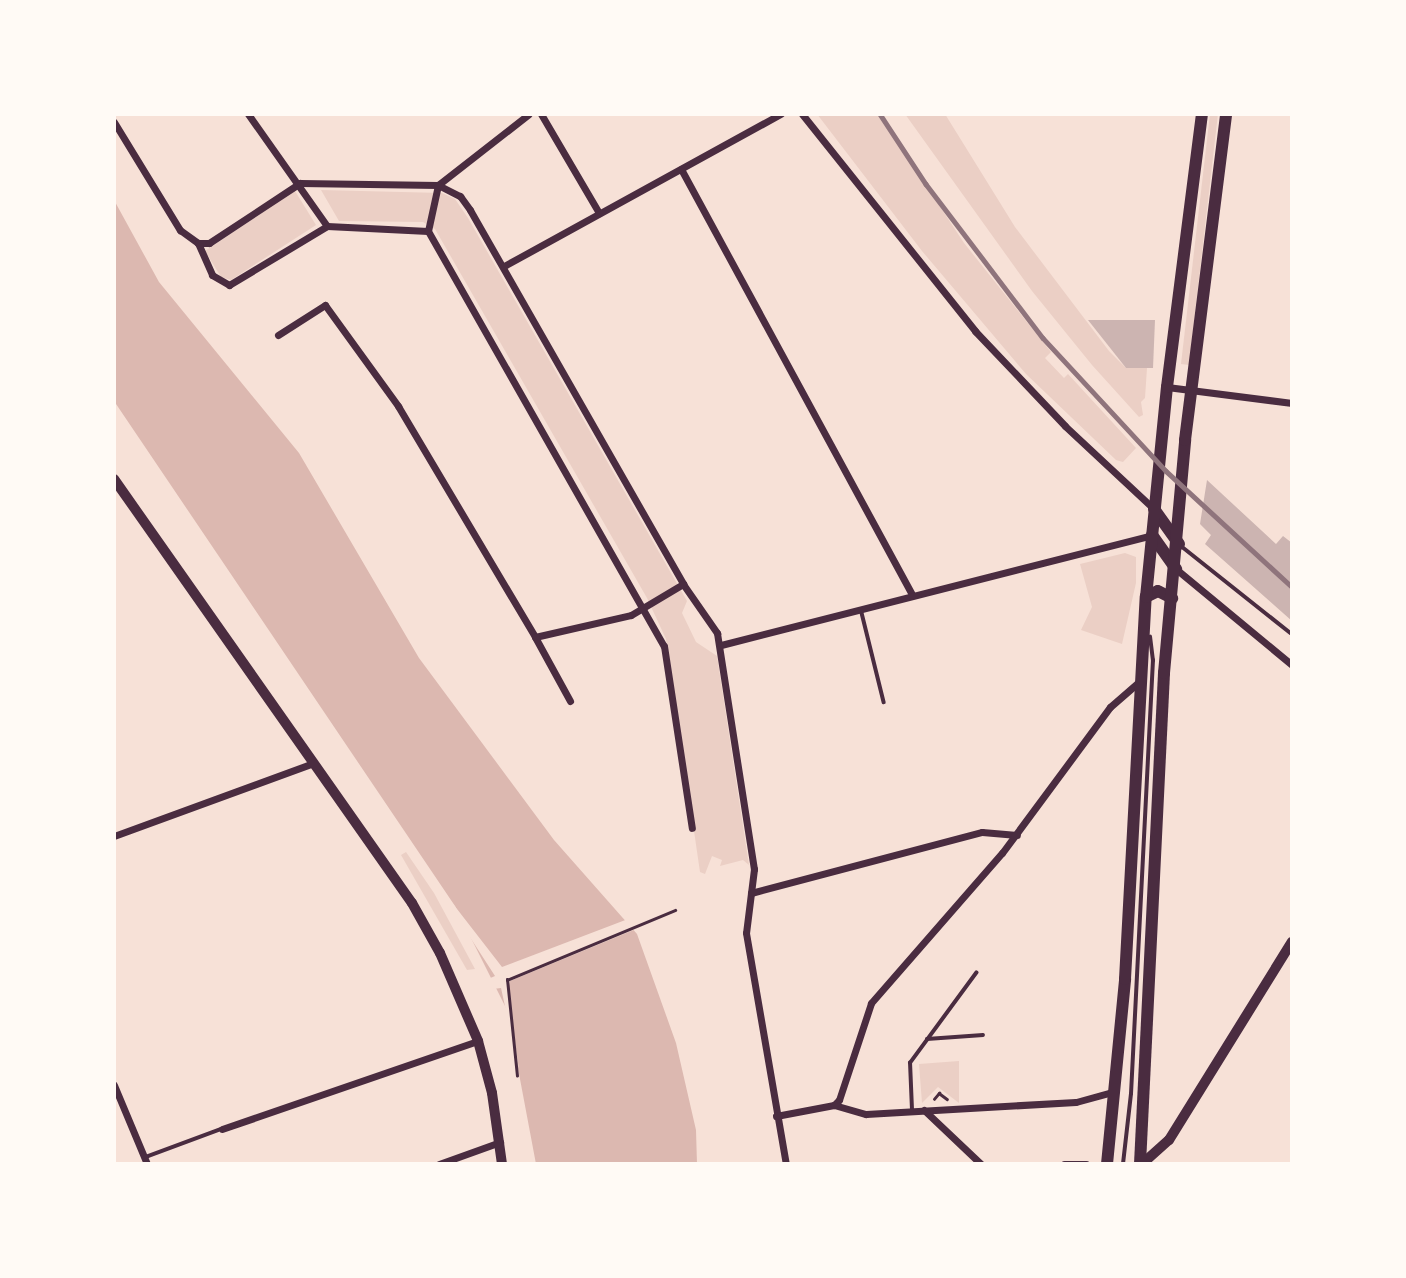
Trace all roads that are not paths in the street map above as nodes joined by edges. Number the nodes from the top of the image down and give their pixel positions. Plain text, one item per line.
1 (248, 114) edge
2 (529, 114) edge
3 (541, 114) edge
4 (781, 114) edge
5 (802, 114) edge
6 (1202, 114) edge
7 (1226, 114) edge
8 (114, 122) edge
9 (681, 169) junction
10 (300, 183) junction
11 (438, 185) junction
12 (599, 213) junction
13 (327, 226) junction
14 (428, 231) junction
15 (198, 243) junction
16 (504, 266) junction
17 (278, 335) dead end
18 (1167, 387) junction
19 (1194, 391) junction
20 (1292, 403) edge
21 (114, 479) edge
22 (1154, 509) junction
23 (1152, 535) junction
24 (1179, 544) junction
25 (1176, 569) junction
26 (683, 584) junction
27 (912, 594) junction
28 (1172, 598) junction
29 (1146, 602) junction
30 (645, 606) junction
31 (860, 608) junction
32 (1292, 634) edge
33 (535, 637) junction
34 (721, 645) junction
35 (1292, 665) edge
36 (1140, 681) junction
37 (570, 701) dead end
38 (884, 702) dead end
39 (313, 763) junction
40 (692, 828) dead end
41 (1017, 835) junction
42 (114, 836) edge
43 (751, 893) junction
44 (1292, 942) edge
45 (1289, 955) edge
46 (976, 973) dead end
47 (983, 1035) dead end
48 (928, 1040) junction
49 (478, 1041) junction
50 (114, 1085) edge
51 (1117, 1091) junction
52 (834, 1105) junction
53 (925, 1110) junction
54 (912, 1111) junction
55 (776, 1115) junction
56 (222, 1129) joint
57 (500, 1142) junction
58 (145, 1161) edge
59 (439, 1164) edge
60 (502, 1164) edge
61 (786, 1164) edge
62 (981, 1164) edge
63 (1064, 1164) edge
64 (1086, 1164) edge
65 (1107, 1164) edge
66 (1123, 1164) edge
67 (1141, 1164) edge

1 - 10 street
2 - 11 street
3 - 12 street
4 - 9 street
5 - 22 street
6 - 18 main road
7 - 19 main road
8 - 15 street
9 - 12 street
9 - 27 street
10 - 11 street
10 - 13 street
10 - 15 street
11 - 14 street
11 - 16 street
12 - 16 street
13 - 14 street
13 - 15 street
14 - 30 street
16 - 26 street
17 - 33 street
18 - 19 street
18 - 22 main road
19 - 20 street
19 - 24 main road
21 - 39 street
22 - 23 main road
22 - 24 main road
23 - 24 lane
23 - 25 main road
23 - 27 street
23 - 29 main road
24 - 25 main road
24 - 32 lane
25 - 28 main road
25 - 35 street
26 - 30 street
26 - 34 street
27 - 31 street
28 - 29 main road
28 - 67 main road
29 - 36 main road
29 - 66 lane
30 - 33 street
30 - 40 street
31 - 34 street
31 - 38 lane
33 - 37 street
34 - 43 street
36 - 41 street
36 - 51 main road
39 - 42 street
39 - 49 street
41 - 43 street
41 - 52 street
43 - 55 street
44 - 45 street
45 - 67 street
46 - 48 lane
47 - 48 lane
48 - 54 lane
49 - 56 street
49 - 57 street
50 - 58 street
51 - 53 street
51 - 65 main road
52 - 54 street
52 - 55 street
53 - 54 street
53 - 62 street
55 - 61 street
56 - 58 lane
57 - 59 street
57 - 60 street
63 - 64 street

